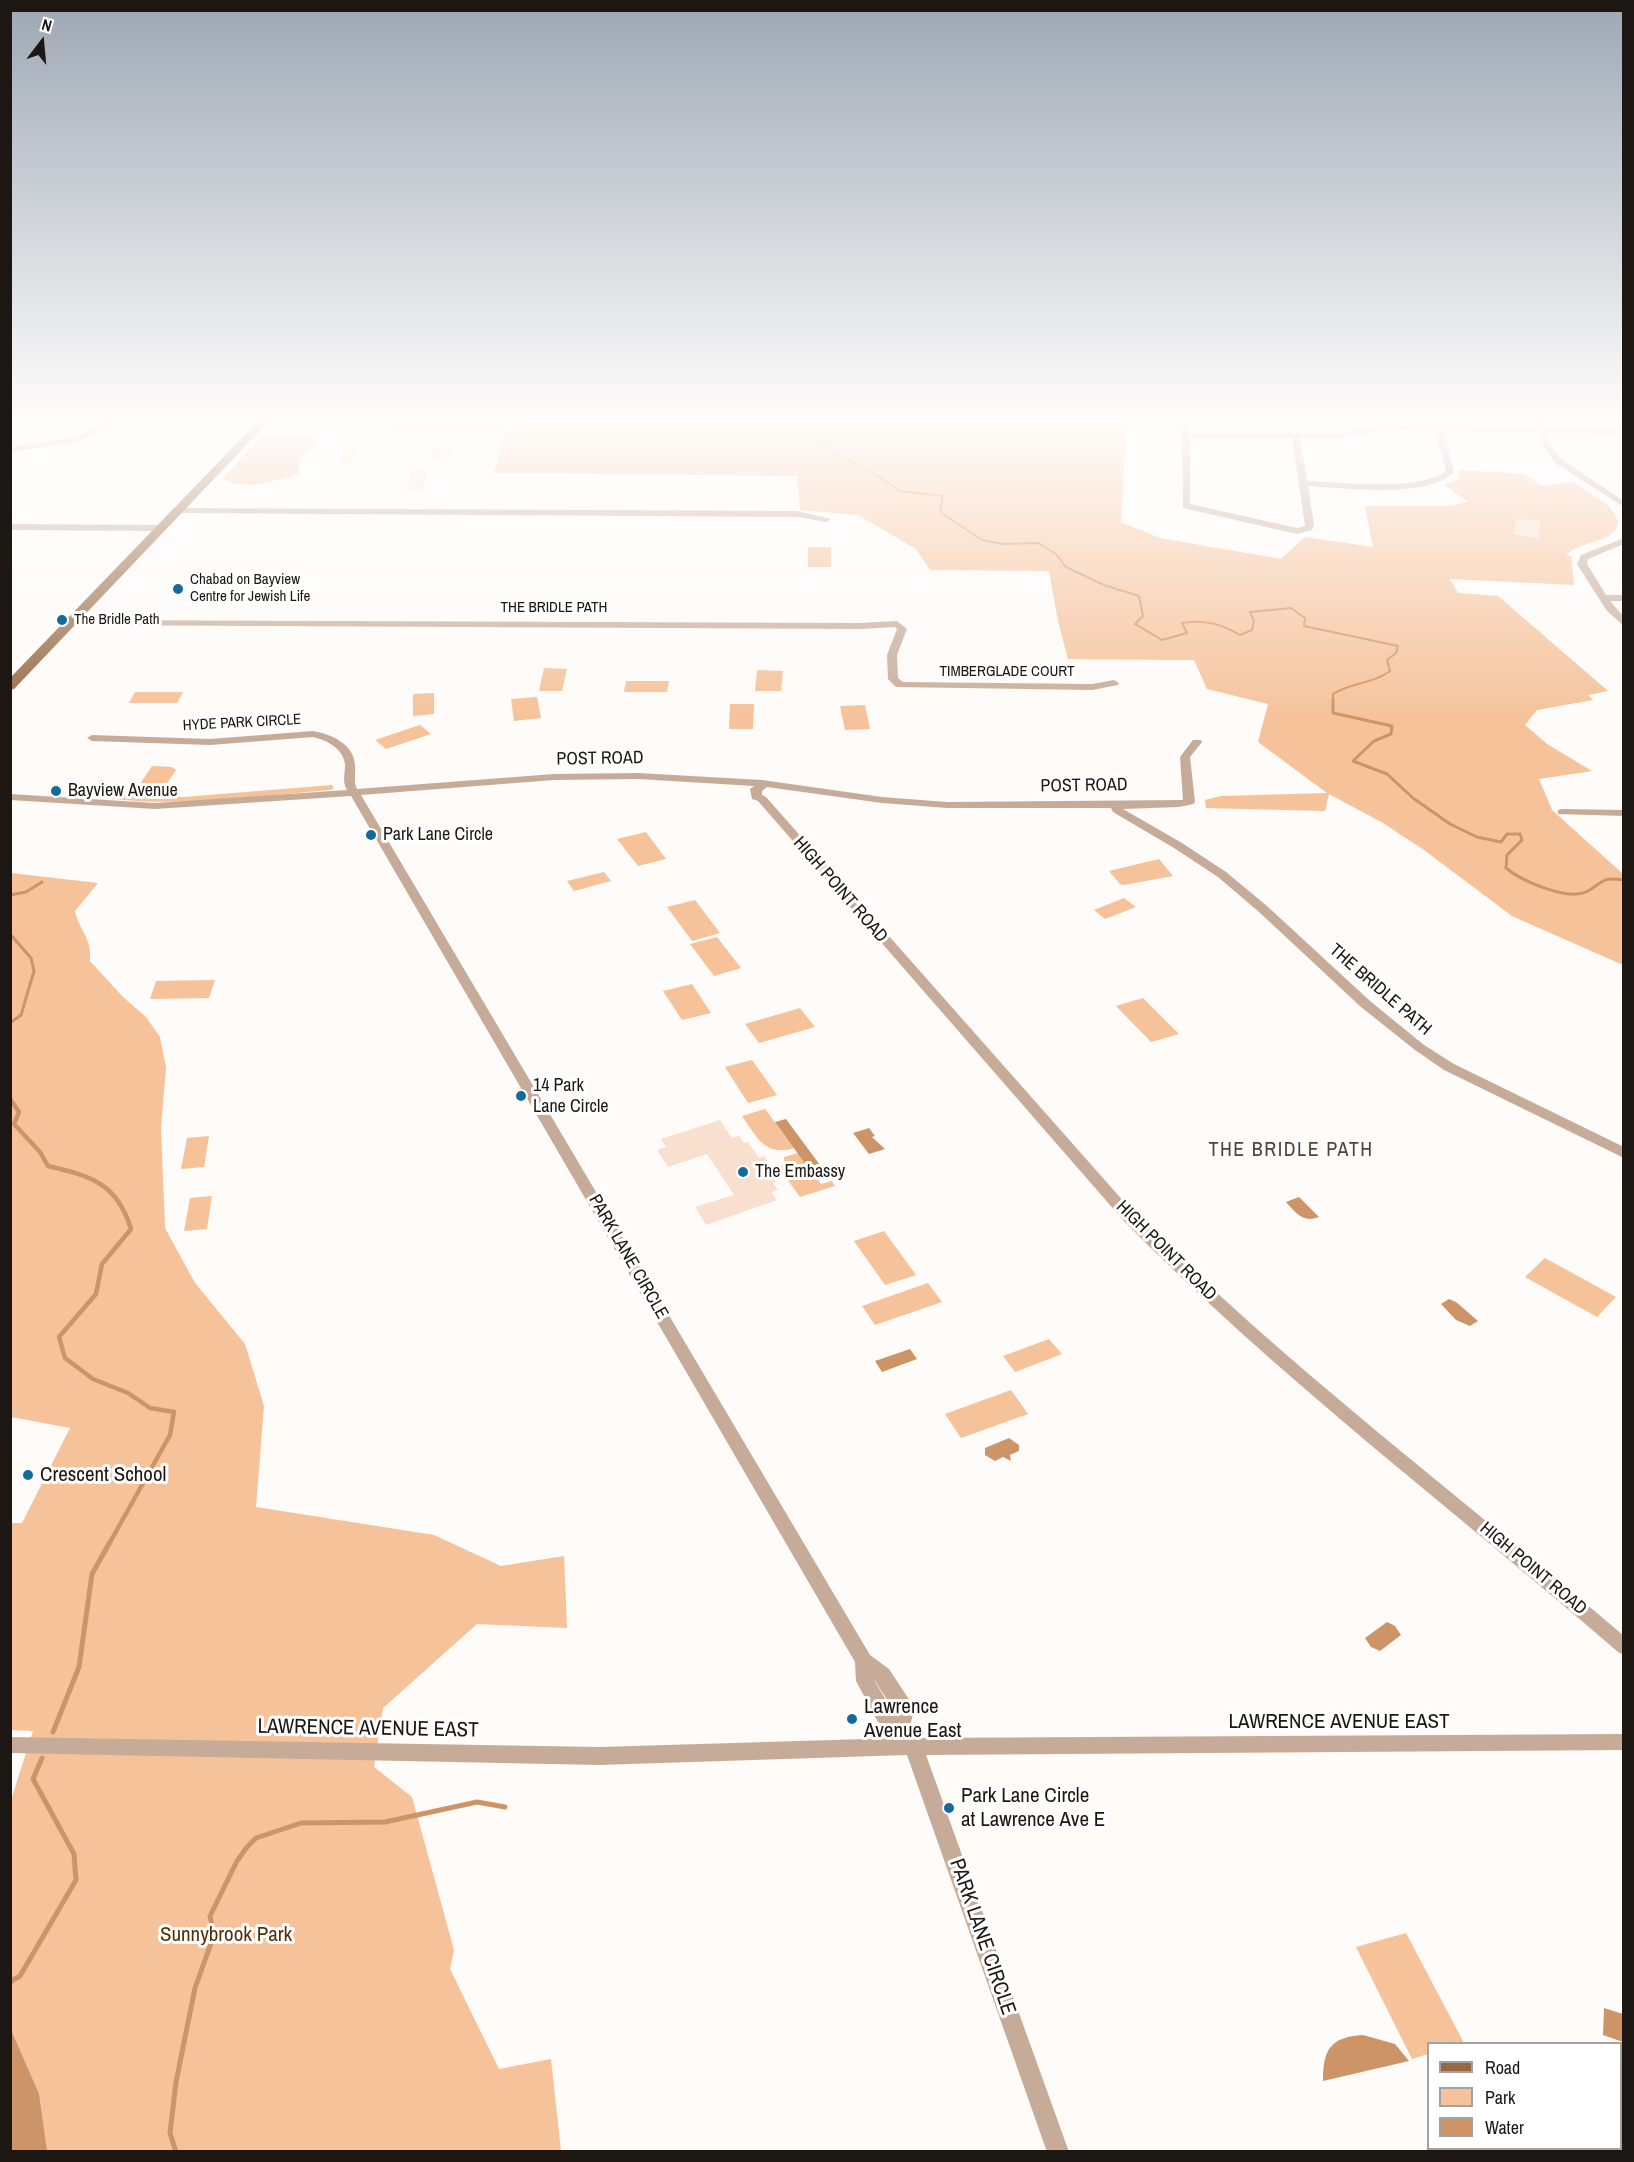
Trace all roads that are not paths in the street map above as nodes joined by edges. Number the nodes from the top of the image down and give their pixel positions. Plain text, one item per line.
1 (171, 518) edge
2 (820, 518) edge
3 (1235, 518) edge
4 (1309, 518) edge
5 (827, 519) dead end
6 (10, 527) edge
7 (161, 528) junction
8 (1623, 541) edge
9 (1602, 598) junction
10 (1623, 598) edge
11 (71, 623) junction
12 (1623, 623) edge
13 (1114, 682) dead end
14 (900, 685) joint
15 (10, 686) edge
16 (92, 738) dead end
17 (1197, 742) dead end
18 (762, 785) junction
19 (356, 792) junction
20 (10, 797) edge
21 (1116, 804) junction
22 (1562, 812) dead end
23 (1623, 813) edge
24 (1623, 1153) edge
25 (1623, 1647) edge
26 (1623, 1742) edge
27 (10, 1745) edge
28 (914, 1747) junction
29 (1058, 2151) edge

1 - 7 main road
2 - 5 street
3 - 4 street
6 - 7 street
7 - 11 main road
8 - 9 street
9 - 10 street
9 - 12 street
11 - 14 street, THE BRIDLE PATH
11 - 15 main road
13 - 14 street, TIMBERGLADE COURT
16 - 19 street, HYDE PARK CIRCLE
17 - 21 street, POST ROAD
18 - 19 street, POST ROAD
18 - 21 street, POST ROAD
18 - 25 street, HIGH POINT ROAD
19 - 20 street, POST ROAD
19 - 28 street, PARK LANE CIRCLE
21 - 24 street, THE BRIDLE PATH
22 - 23 street
26 - 28 street, LAWRENCE AVENUE EAST
27 - 28 street, LAWRENCE AVENUE EAST
28 - 29 street, PARK LANE CIRCLE

